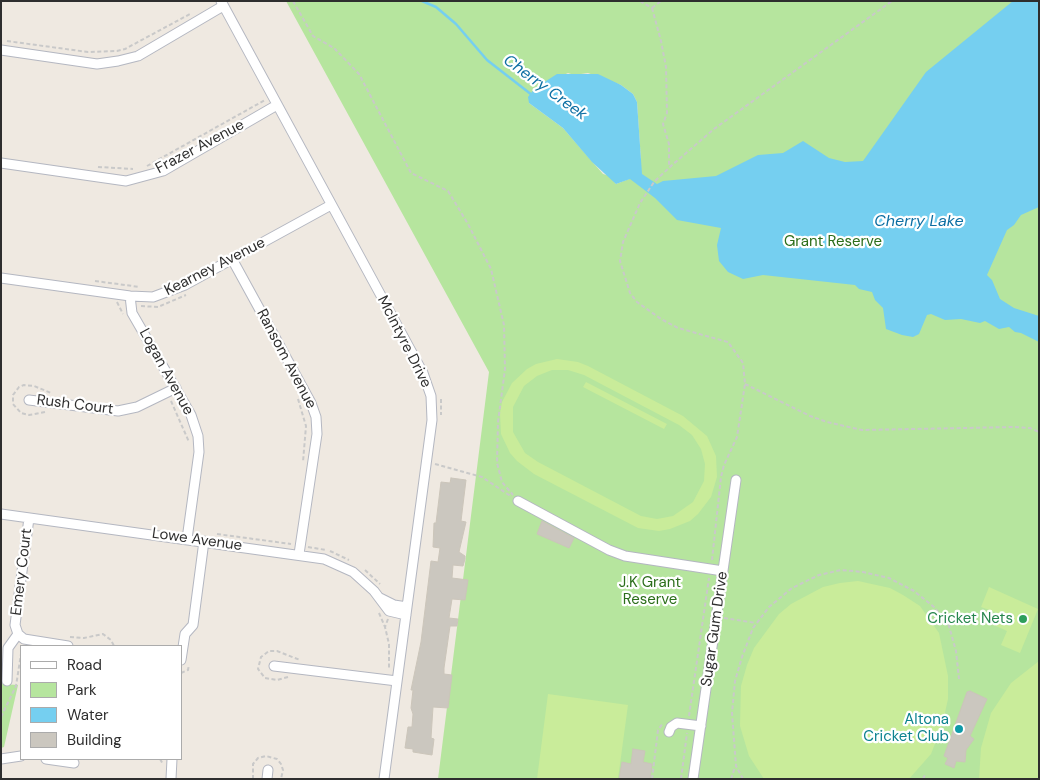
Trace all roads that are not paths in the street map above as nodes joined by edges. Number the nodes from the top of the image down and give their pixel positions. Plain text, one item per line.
1 (222, 4) edge
2 (1, 50) edge
3 (274, 107) junction
4 (1, 163) edge
5 (332, 205) junction
6 (232, 259) junction
7 (1, 278) edge
8 (130, 300) junction
9 (176, 388) junction
10 (30, 400) dead end
11 (736, 480) dead end
12 (518, 501) road end
13 (1, 514) edge
14 (29, 518) junction
15 (187, 539) junction
16 (204, 541) junction
17 (299, 554) junction
18 (723, 572) junction
19 (380, 598) junction
20 (406, 611) junction
21 (18, 634) junction
22 (62, 645) edge
23 (182, 654) edge
24 (274, 666) dead end
25 (7, 681) dead end
26 (392, 681) junction
27 (701, 726) junction
28 (669, 732) dead end
29 (20, 756) edge
30 (1, 759) edge
31 (53, 760) edge
32 (172, 760) edge
33 (74, 763) dead end
34 (171, 779) edge
35 (384, 779) edge
36 (694, 779) edge

1 - 2 street
1 - 3 street, McIntyre Drive
3 - 4 street, Frazer Avenue
3 - 5 street, McIntyre Drive
5 - 6 street, Kearney Avenue
5 - 20 street, McIntyre Drive
6 - 8 street, Kearney Avenue
6 - 17 street, Ransom Avenue
7 - 8 street, Kearney Avenue
8 - 9 street, Logan Avenue
9 - 10 street, Rush Court
9 - 15 street, Logan Avenue
11 - 18 street, Sugar Gum Drive
12 - 18 street
13 - 14 street, Lowe Avenue
14 - 15 street, Lowe Avenue
14 - 21 street, Emery Court
15 - 16 street, Lowe Avenue
16 - 17 street, Lowe Avenue
16 - 23 street
17 - 19 street, Lowe Avenue
18 - 27 street, Sugar Gum Drive
19 - 20 street, Lowe Avenue
19 - 20 street, Lowe Avenue
20 - 26 street, McIntyre Drive
21 - 22 street, Emery Court
21 - 25 street
24 - 26 street
26 - 35 street, McIntyre Drive
27 - 28 street
27 - 36 street, Sugar Gum Drive
29 - 30 street
31 - 33 street
32 - 34 street

